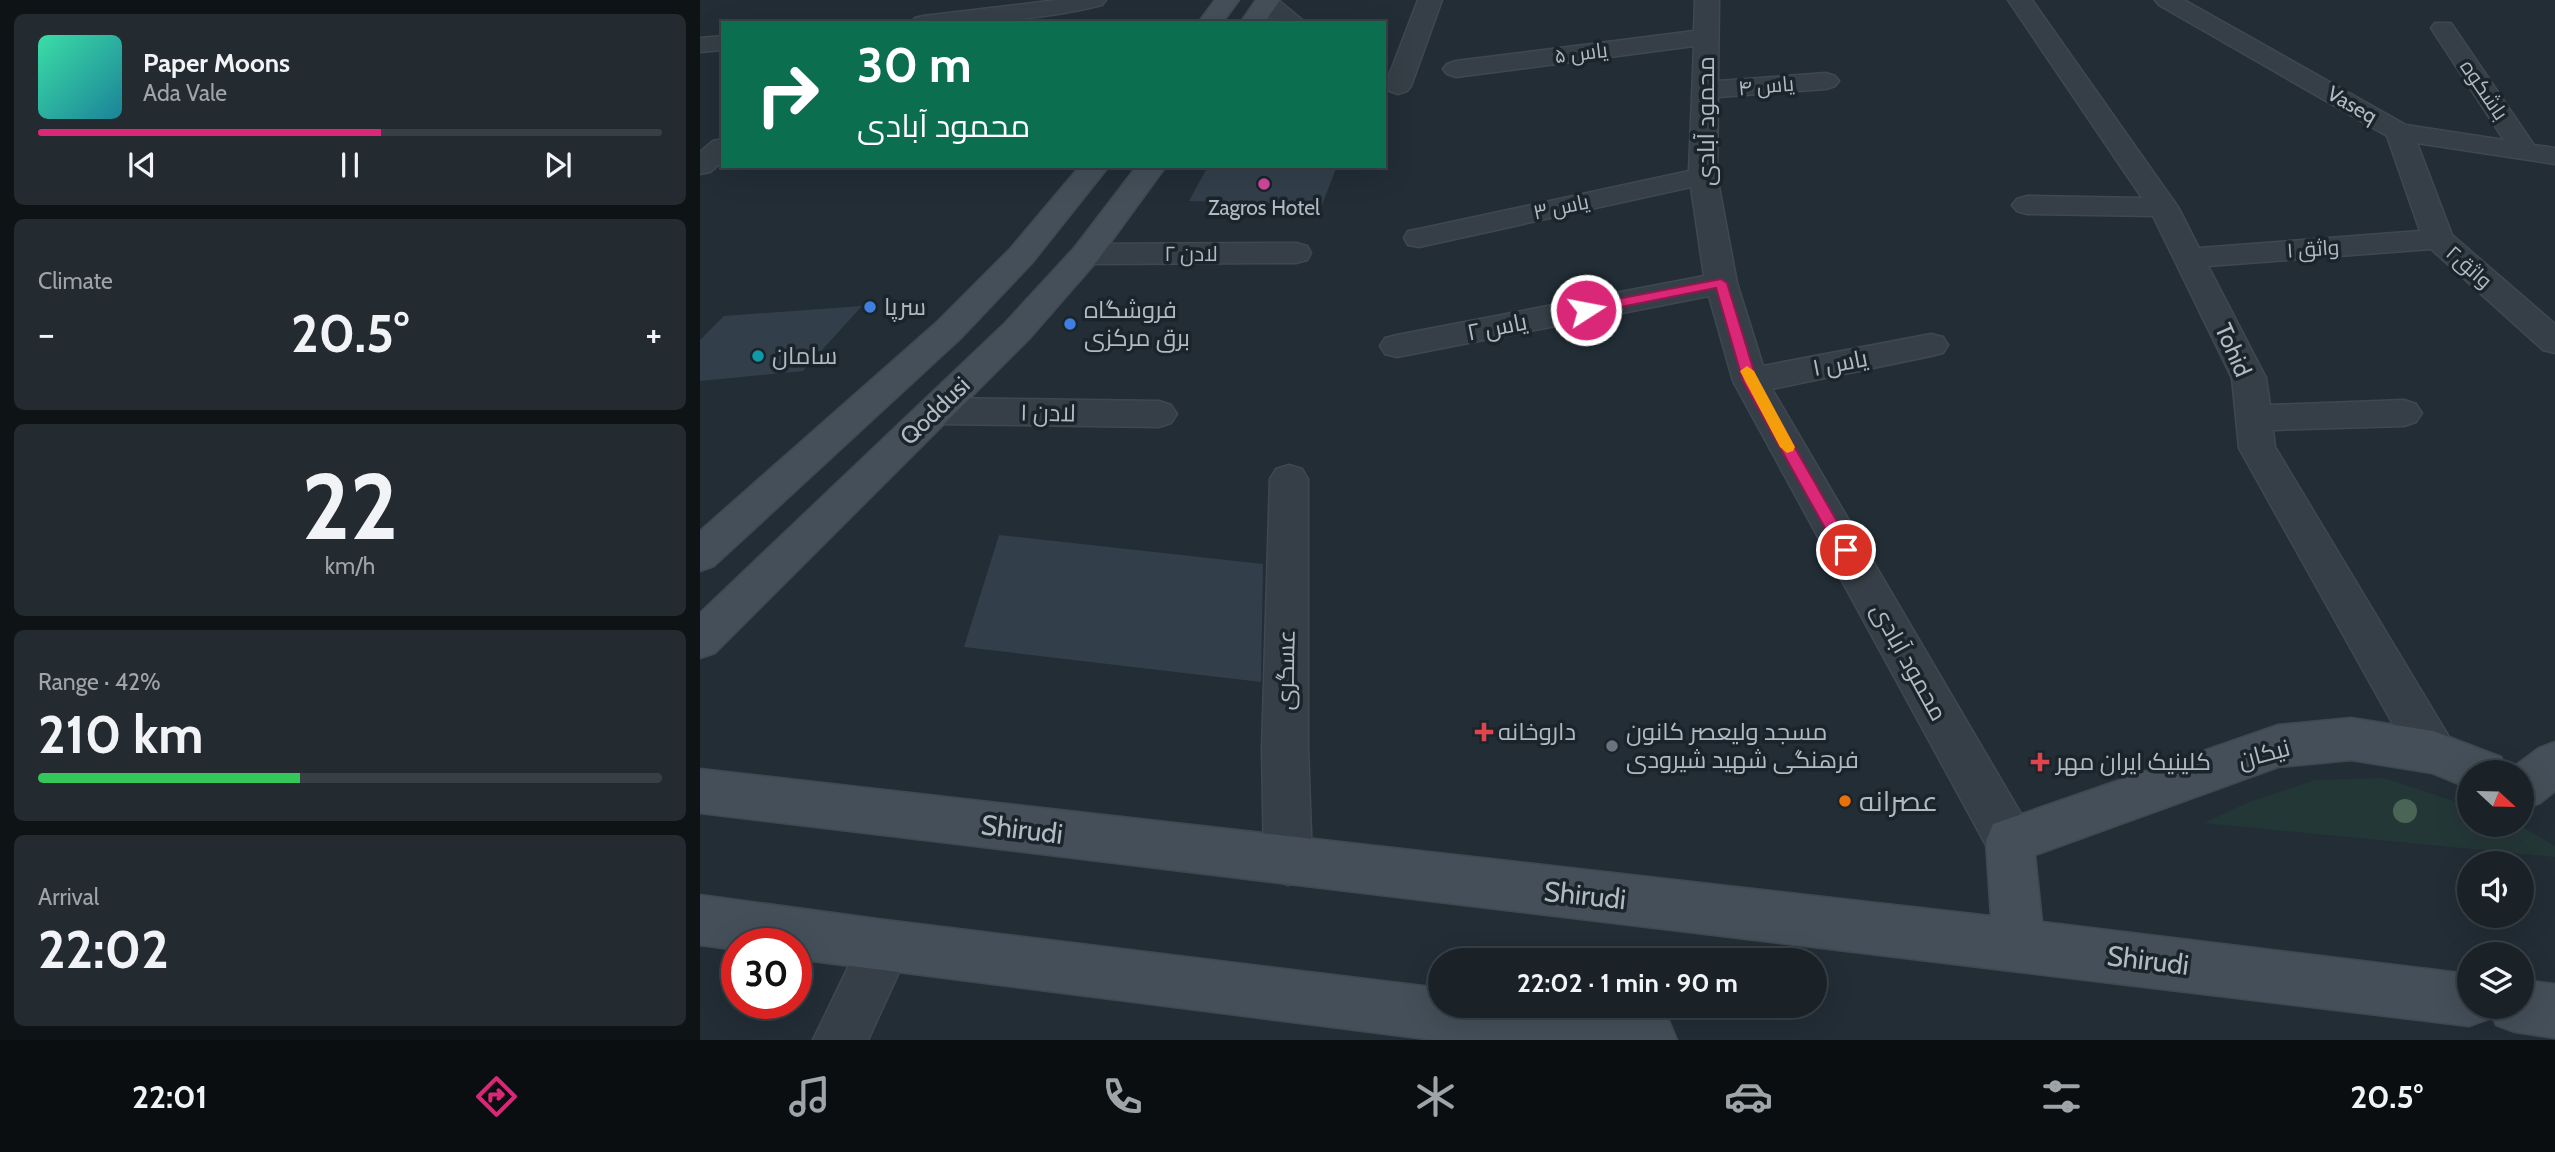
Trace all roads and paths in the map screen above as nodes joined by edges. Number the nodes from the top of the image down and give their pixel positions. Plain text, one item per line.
1 (985, 0) edge
2 (1227, 0) edge
3 (1430, 0) edge
4 (1707, 0) edge
5 (2020, 0) edge
6 (2167, 0) edge
7 (1267, 1) edge
8 (1077, 9) edge
9 (964, 18) junction
10 (939, 21) edge
11 (1211, 21) edge
12 (1253, 21) edge
13 (1292, 21) edge
14 (2442, 29) dead end
15 (1706, 37) junction
16 (721, 43) edge
17 (700, 45) edge
18 (1456, 69) dead end
19 (1826, 81) dead end
20 (1398, 86) dead end
21 (1705, 90) junction
22 (2399, 132) junction
23 (721, 149) edge
24 (2525, 151) junction
25 (2555, 156) edge
26 (700, 166) edge
27 (1093, 168) edge
28 (1150, 168) edge
29 (1703, 176) junction
30 (2027, 205) dead end
31 (2163, 207) junction
32 (1419, 238) dead end
33 (2438, 239) junction
34 (1296, 253) dead end
35 (1086, 254) junction
36 (2189, 258) junction
37 (1721, 283) junction
38 (2555, 342) edge
39 (1931, 345) dead end
40 (1397, 346) dead end
41 (1750, 381) junction
42 (936, 411) junction
43 (2404, 413) dead end
44 (1159, 414) dead end
45 (2253, 418) junction
46 (1290, 479) dead end
47 (700, 555) edge
48 (700, 640) edge
49 (2433, 752) junction
50 (2458, 760) edge
51 (702, 787) edge
52 (2010, 841) junction
53 (1288, 861) junction
54 (700, 920) edge
55 (2019, 945) junction
56 (885, 946) junction
57 (2457, 999) edge
58 (2534, 1008) edge
59 (2555, 1011) edge
60 (840, 1040) edge
61 (1650, 1040) edge

1 - 9 street
2 - 11 main road
3 - 20 street
4 - 15 street, محمود آبادی
5 - 31 street, Tohid
6 - 22 street, Vaseq
7 - 12 main road
7 - 13 street
8 - 9 street
9 - 10 street
14 - 24 street, باشکوه
15 - 18 street, یاس ۵
15 - 21 street, محمود آبادی
16 - 17 street
19 - 21 street, یاس ۴
21 - 29 street, محمود آبادی
22 - 24 street, Vaseq
22 - 33 street, واثق۲
23 - 26 street
24 - 25 street, Vaseq
27 - 47 main road, Qoddusi
28 - 35 main road, Qoddusi
29 - 32 street, یاس ۳
29 - 37 street, محمود آبادی
30 - 31 street
31 - 36 street, Tohid
33 - 36 street, واثق ۱
33 - 38 street, واثق۲
34 - 35 street, لادن ۲
35 - 42 main road, Qoddusi
36 - 45 street, Tohid
37 - 40 street, یاس ۲
37 - 41 street, محمود آبادی
39 - 41 street, یاس ۱
41 - 52 street, محمود آبادی
42 - 44 street, لادن ۱
42 - 48 main road, Qoddusi
43 - 45 street
45 - 49 street, Tohid
46 - 53 street, عسگری
49 - 50 main road, نیکان
49 - 52 main road, نیکان
51 - 53 main road, Shirudi
52 - 55 main road
53 - 55 main road, Shirudi
54 - 56 main road
55 - 57 main road, Shirudi
56 - 60 street
56 - 61 main road
58 - 59 main road

